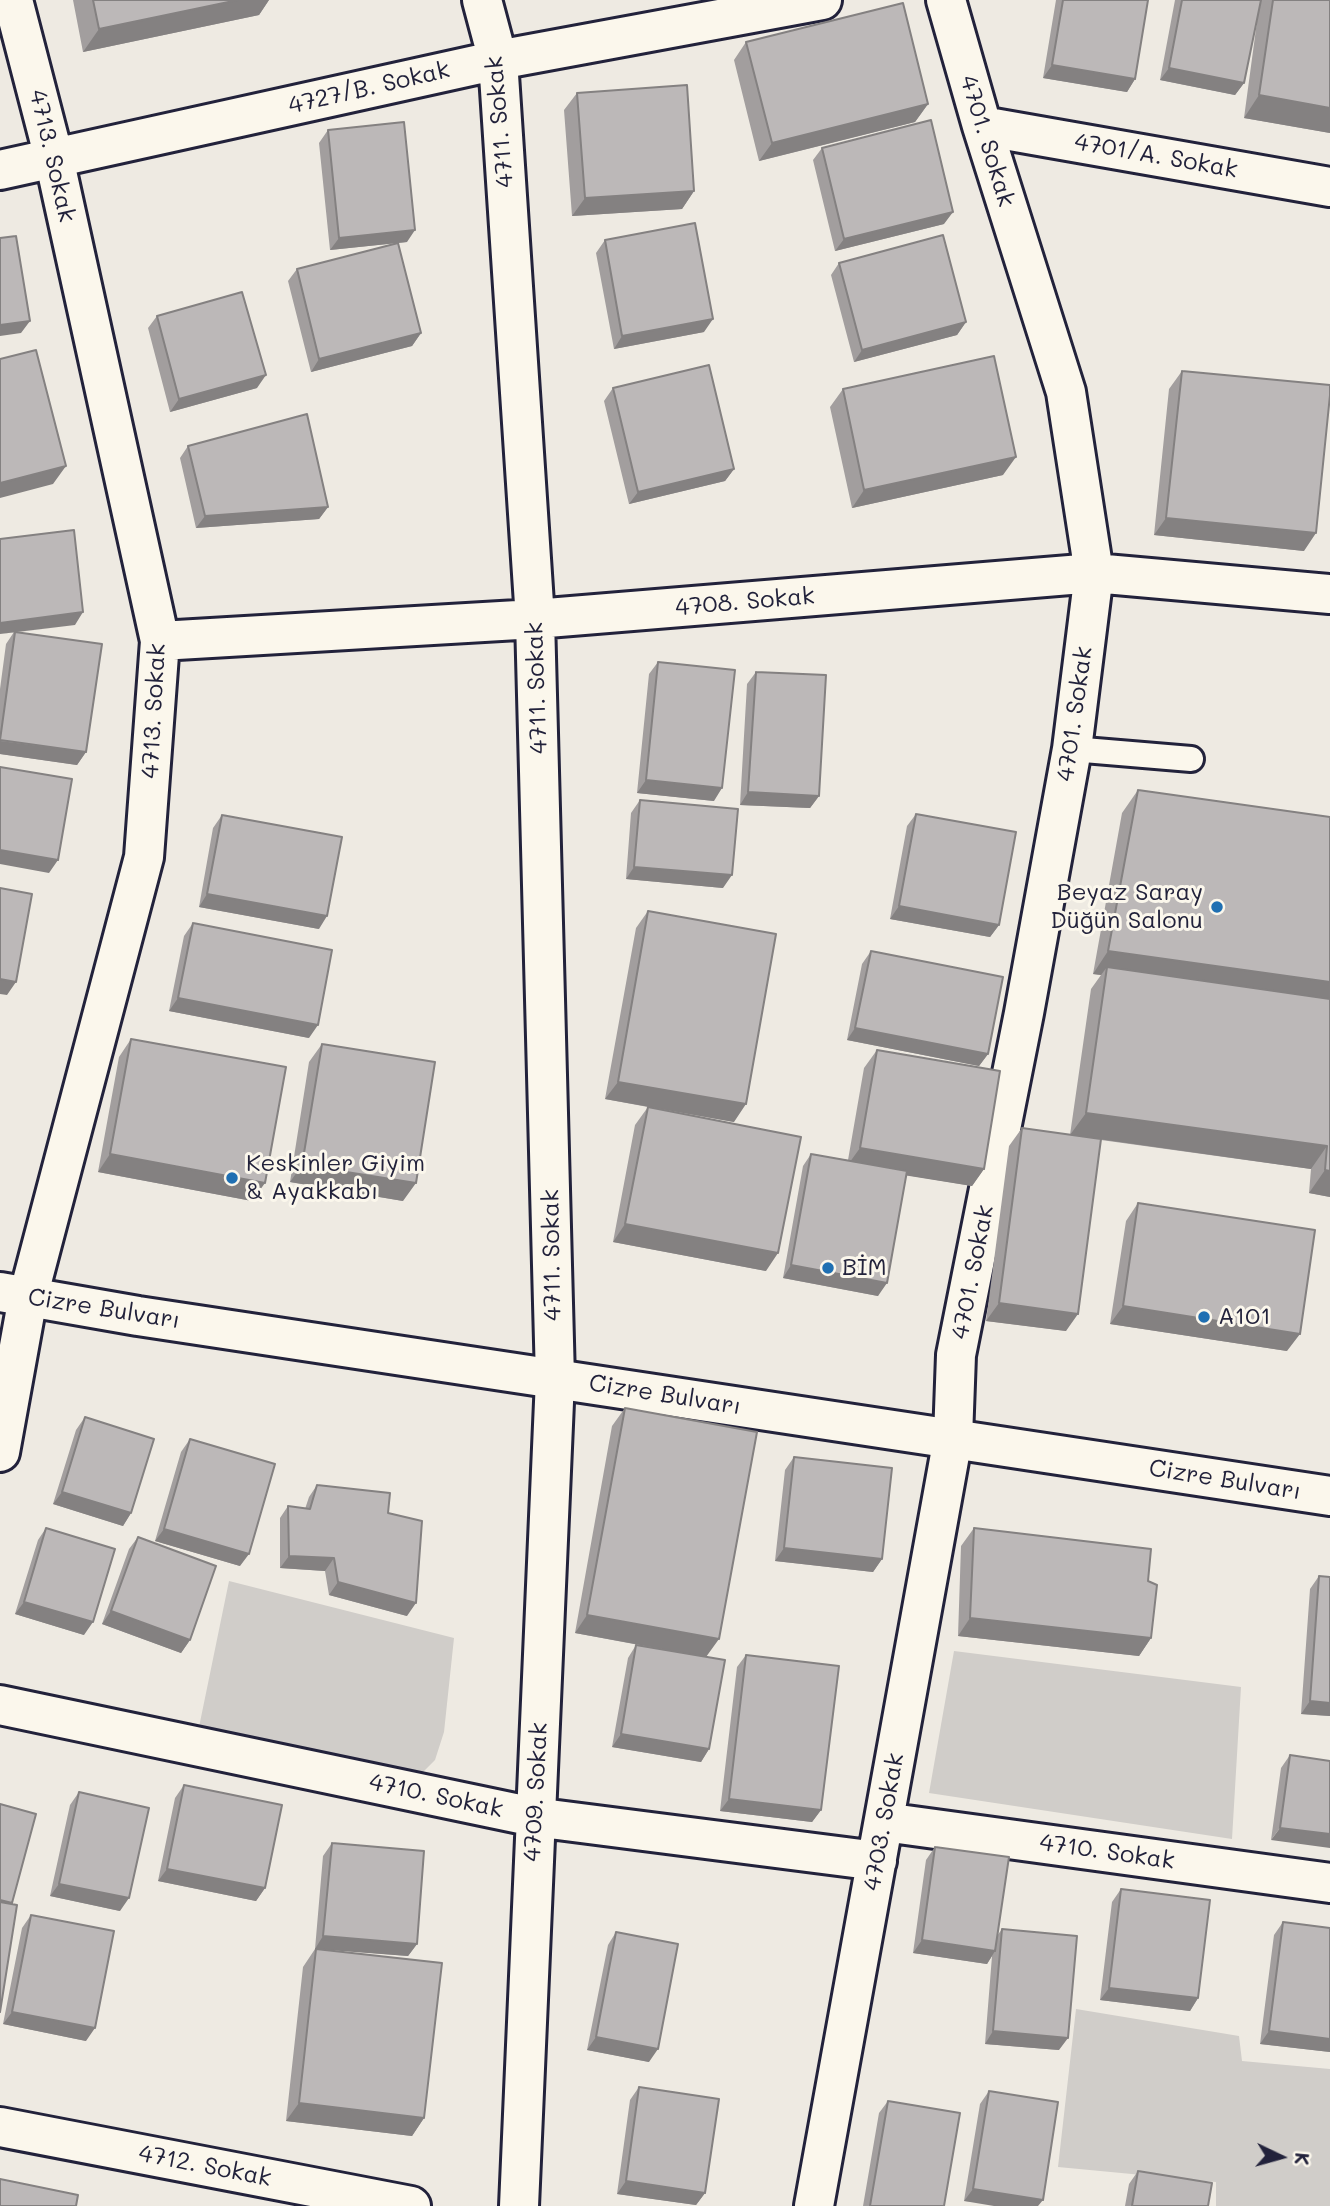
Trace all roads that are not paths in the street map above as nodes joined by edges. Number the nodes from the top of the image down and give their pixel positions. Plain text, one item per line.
1 (13, 0) edge
2 (482, 0) edge
3 (822, 0) edge
4 (946, 0) edge
5 (498, 60) junction
6 (982, 125) junction
7 (54, 158) junction
8 (0, 170) edge
9 (1330, 187) edge
10 (1094, 573) junction
11 (1330, 594) edge
12 (535, 619) junction
13 (160, 641) junction
14 (1072, 750) junction
15 (1191, 759) dead end
16 (14, 1294) edge
17 (555, 1379) junction
18 (953, 1438) junction
19 (0, 1452) edge
20 (1330, 1496) edge
21 (0, 1705) edge
22 (534, 1816) junction
23 (884, 1822) junction
24 (877, 1861) junction
25 (1330, 1883) edge
26 (0, 2127) edge
27 (411, 2206) edge
28 (519, 2206) edge
29 (814, 2206) edge

1 - 7 street, 4713. Sokak
2 - 5 street, 4711. Sokak
3 - 5 street, 4727/B. Sokak
4 - 6 street, 4701. Sokak
5 - 7 street, 4727/B. Sokak
5 - 12 street, 4711. Sokak
6 - 9 street, 4701/A. Sokak
6 - 10 street, 4701. Sokak
7 - 8 street, 4727/B. Sokak
7 - 13 street, 4713. Sokak
10 - 11 street, 4708. Sokak
10 - 12 street, 4708. Sokak
10 - 14 street, 4701. Sokak
12 - 13 street, 4708. Sokak
12 - 17 street, 4711. Sokak
13 - 16 street, 4713. Sokak
14 - 15 lane
14 - 18 street, 4701. Sokak
16 - 17 street, Cizre Bulvarı
16 - 19 street, 4713. Sokak
17 - 18 street, Cizre Bulvarı
17 - 22 street, 4709. Sokak
18 - 20 street, Cizre Bulvarı
18 - 23 street, 4703. Sokak
21 - 22 street, 4710. Sokak
22 - 24 street, 4710. Sokak
22 - 28 street, 4709. Sokak
23 - 24 street, 4703. Sokak
23 - 25 street, 4710. Sokak
24 - 29 street, 4703. Sokak
26 - 27 street, 4712. Sokak

